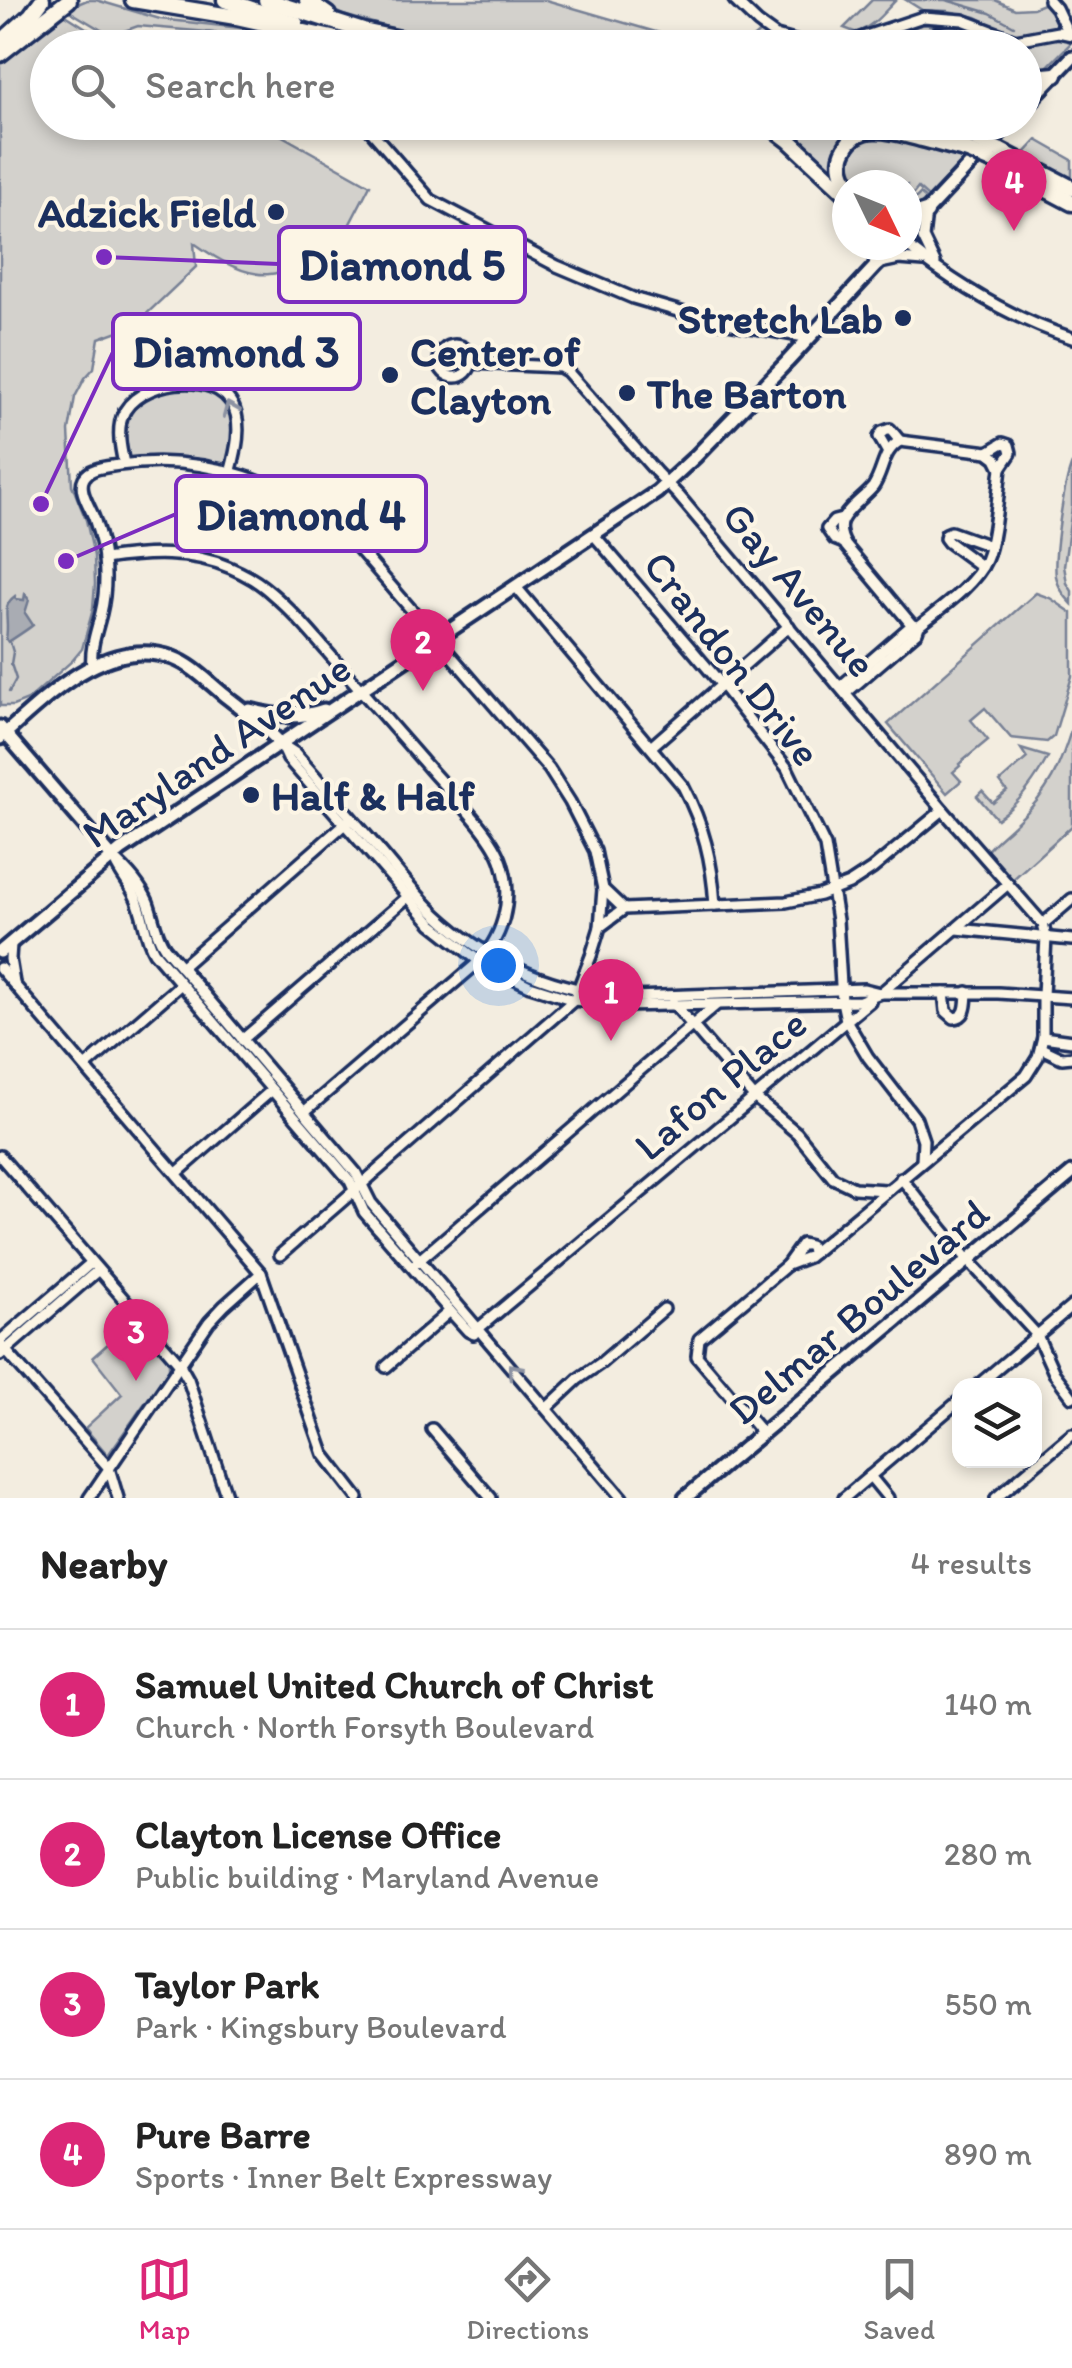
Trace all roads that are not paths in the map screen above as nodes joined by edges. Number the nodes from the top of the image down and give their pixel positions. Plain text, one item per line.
1 (42, 0) edge
2 (60, 0) edge
3 (73, 0) edge
4 (133, 0) edge
5 (226, 0) edge
6 (266, 0) edge
7 (307, 0) edge
8 (734, 0) edge
9 (1050, 0) edge
10 (341, 25) junction
11 (32, 30) edge
12 (296, 30) edge
13 (320, 30) edge
14 (359, 30) edge
15 (767, 30) edge
16 (881, 30) edge
17 (990, 30) edge
18 (30, 31) edge
19 (1070, 34) edge
20 (1042, 35) edge
21 (0, 44) edge
22 (0, 54) edge
23 (1072, 57) edge
24 (1055, 75) junction
25 (1042, 76) edge
26 (1042, 85) edge
27 (379, 140) edge
28 (789, 140) edge
29 (851, 140) edge
30 (945, 140) edge
31 (956, 140) edge
32 (965, 140) edge
33 (969, 140) edge
34 (993, 140) edge
35 (973, 145) junction
36 (995, 155) junction
37 (842, 170) edge
38 (832, 180) edge
39 (1072, 188) edge
40 (1072, 203) edge
41 (926, 212) junction
42 (922, 213) edge
43 (922, 216) edge
44 (922, 259) edge
45 (878, 260) edge
46 (880, 260) edge
47 (926, 262) junction
48 (877, 263) junction
49 (939, 270) junction
50 (810, 338) junction
51 (1072, 338) edge
52 (471, 363) dead end
53 (900, 440) junction
54 (887, 451) junction
55 (988, 452) junction
56 (124, 464) junction
57 (1002, 468) junction
58 (231, 470) junction
59 (671, 480) junction
60 (594, 535) junction
61 (990, 546) junction
62 (104, 559) junction
63 (982, 567) junction
64 (516, 587) junction
65 (789, 626) junction
66 (916, 626) junction
67 (439, 639) junction
68 (92, 666) junction
69 (722, 685) junction
70 (361, 690) junction
71 (843, 690) junction
72 (338, 705) junction
73 (241, 708) junction
74 (2, 733) edge
75 (280, 744) junction
76 (652, 746) junction
77 (943, 810) junction
78 (348, 821) junction
79 (112, 857) junction
80 (1008, 884) junction
81 (603, 889) junction
82 (833, 890) junction
83 (411, 894) junction
84 (1072, 900) edge
85 (715, 905) junction
86 (624, 909) junction
87 (1043, 924) junction
88 (600, 927) junction
89 (958, 929) junction
90 (1046, 938) junction
91 (1072, 940) edge
92 (12, 942) junction
93 (0, 952) edge
94 (487, 952) junction
95 (480, 961) junction
96 (181, 967) junction
97 (0, 968) edge
98 (181, 984) junction
99 (15, 985) junction
100 (967, 992) junction
101 (944, 993) junction
102 (880, 994) junction
103 (576, 995) junction
104 (1042, 995) junction
105 (842, 996) junction
106 (668, 997) junction
107 (1072, 998) edge
108 (716, 1005) junction
109 (676, 1006) junction
110 (846, 1020) junction
111 (692, 1026) junction
112 (242, 1040) junction
113 (1072, 1041) edge
114 (1042, 1042) junction
115 (1072, 1057) edge
116 (85, 1066) junction
117 (272, 1090) junction
118 (754, 1097) junction
119 (304, 1112) junction
120 (0, 1156) edge
121 (922, 1161) junction
122 (177, 1173) junction
123 (1072, 1173) edge
124 (901, 1178) junction
125 (359, 1188) junction
126 (888, 1190) junction
127 (280, 1255) dead end
128 (968, 1260) junction
129 (416, 1263) junction
130 (94, 1267) junction
131 (261, 1272) junction
132 (1072, 1306) edge
133 (664, 1309) dead end
134 (450, 1310) junction
135 (476, 1331) junction
136 (1037, 1335) junction
137 (1, 1347) edge
138 (180, 1364) junction
139 (386, 1367) dead end
140 (986, 1378) edge
141 (1072, 1396) edge
142 (952, 1407) edge
143 (547, 1408) junction
144 (432, 1429) dead end
145 (763, 1434) junction
146 (1072, 1434) edge
147 (108, 1468) junction
148 (870, 1476) junction
149 (89, 1498) edge
150 (118, 1498) edge
151 (227, 1498) edge
152 (358, 1498) edge
153 (491, 1498) edge
154 (622, 1498) edge
155 (685, 1498) edge
156 (844, 1498) edge
157 (888, 1498) edge
158 (996, 1498) edge

1 - 21 highway
2 - 21 highway
3 - 11 highway
4 - 12 highway
5 - 13 highway
6 - 10 highway
7 - 10 highway
8 - 15 street
9 - 19 street
10 - 14 highway
16 - 17 street
18 - 22 highway
19 - 20 street
23 - 24 main road
24 - 25 highway
24 - 26 main road
27 - 50 street
28 - 38 highway
29 - 37 highway
30 - 35 highway
31 - 35 highway
32 - 35 highway
33 - 35 highway
34 - 41 main road
35 - 36 highway, bridge
36 - 39 highway
36 - 40 highway
41 - 42 highway
41 - 43 main road
41 - 49 street
44 - 47 street
45 - 48 highway
46 - 48 main road, Maryland Avenue
47 - 48 street
47 - 49 street
48 - 50 main road, Maryland Avenue
49 - 51 street
50 - 59 main road, Maryland Avenue
52 - 59 street, Gay Avenue
53 - 54 street
53 - 54 street
53 - 55 street
54 - 66 street
55 - 57 street
55 - 57 street
56 - 58 street
58 -> 56 street
56 - 62 street
57 - 61 street
58 - 67 street
59 - 60 main road, Maryland Avenue
59 - 65 street, Gay Avenue
60 - 64 main road, Maryland Avenue
60 - 69 street, Crandon Drive
61 - 63 street
61 - 63 street
62 - 68 street
62 - 70 street
63 - 66 street
64 - 67 main road, Maryland Avenue
64 - 76 street
65 - 69 street
65 - 71 street, Gay Avenue
66 - 71 street
67 - 70 main road, Maryland Avenue
67 - 81 street
68 - 73 main road
68 - 74 main road
69 - 76 street
69 - 82 street, Crandon Drive
70 - 72 main road, Maryland Avenue
70 - 94 street
71 - 77 street, Gay Avenue
72 - 73 main road
72 - 75 main road, Maryland Avenue
73 - 75 main road
74 - 79 main road
75 - 78 street
75 - 79 main road, Maryland Avenue
76 - 85 street
77 - 80 street, Gay Avenue
77 - 82 street
78 - 83 street
78 - 96 street
79 - 92 main road, Maryland Avenue
79 - 96 street
79 - 98 street
80 - 87 street, Gay Avenue
80 - 89 street, Lafon Place
81 - 86 street
81 - 88 street
82 - 85 street
82 - 105 street, Crandon Drive
83 - 94 street
83 - 95 street
83 - 112 street
84 - 87 street
85 - 86 street
86 - 88 street
87 - 90 street
88 - 103 street
89 - 90 street
89 - 102 street, Lafon Place
90 - 91 street
90 - 104 street
92 - 93 main road, Maryland Avenue
92 - 99 street
94 - 95 street
94 - 103 street
95 - 103 street
95 - 119 street
96 - 112 street
97 - 99 street
98 - 116 street
98 - 117 street
99 - 116 street
100 - 101 street
100 - 101 street
100 - 104 street
101 - 102 street
102 - 105 street
102 - 110 street, Lafon Place
103 - 106 street
103 - 109 street
103 - 125 street
104 - 107 street
104 - 114 street
105 - 106 street
105 - 108 street
105 - 110 street, Crandon Drive
106 - 109 street
108 - 109 street
108 - 111 street
109 - 111 street
110 - 118 street, Lafon Place
110 - 121 street, Crandon Drive
111 - 118 street
111 - 129 street
112 - 119 street
113 - 114 street
114 - 115 street
114 - 121 street
116 - 122 street
117 - 122 street
117 - 125 street
118 - 126 street
118 - 135 street, Lafon Place
119 - 125 street
120 - 130 street
121 - 124 street
122 - 131 street
123 - 128 main road, Delmar Boulevard
124 - 126 street
124 - 128 street
125 - 127 street
125 - 129 street
126 - 145 street
128 - 136 street
128 - 145 main road, Delmar Boulevard
129 - 134 street
129 - 135 street
130 - 137 street
130 - 138 street
131 - 138 street
131 - 152 street
132 - 136 street
133 - 143 street
134 - 135 street
134 - 139 street
143 -> 135 street
136 - 140 street
136 - 141 street
137 - 147 street
138 - 147 street
138 - 151 street
142 - 148 street
143 - 154 street
144 - 153 street
145 - 155 main road, Delmar Boulevard
146 - 158 street
147 - 149 street
147 - 150 street
148 - 156 street
148 - 157 street

